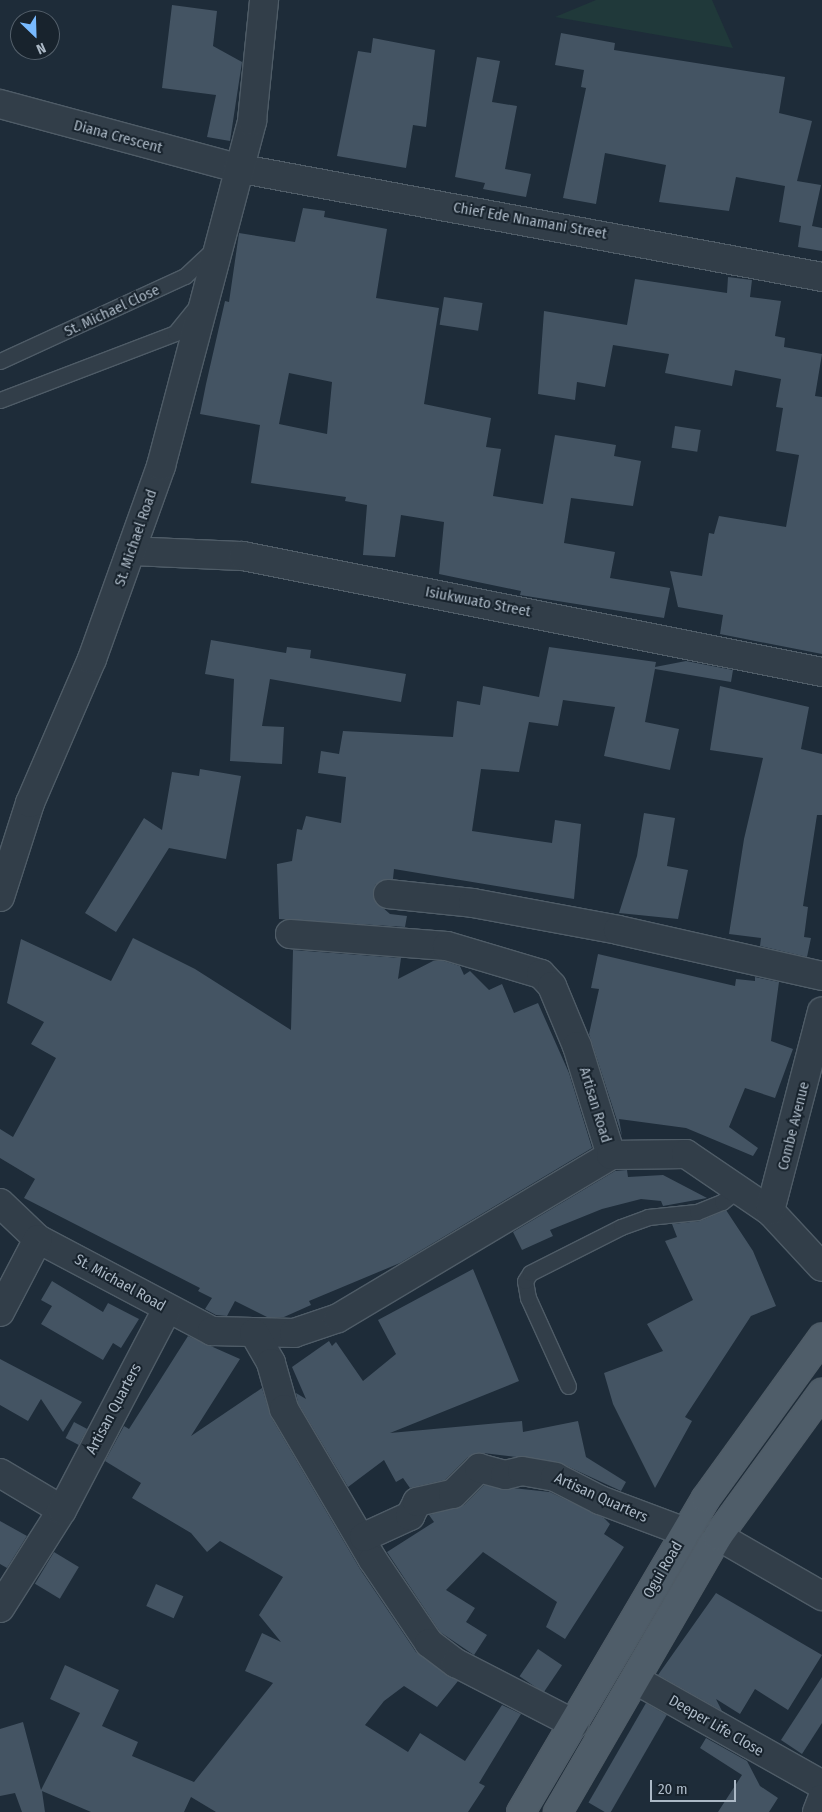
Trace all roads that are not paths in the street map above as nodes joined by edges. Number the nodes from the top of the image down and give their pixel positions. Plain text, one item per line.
1 (264, 0) edge
2 (0, 104) edge
3 (237, 168) junction
4 (215, 248) junction
5 (822, 276) edge
6 (202, 301) junction
7 (0, 361) edge
8 (0, 400) edge
9 (132, 551) junction
10 (822, 672) edge
11 (388, 894) dead end
12 (417, 897) junction
13 (0, 898) edge
14 (290, 934) dead end
15 (410, 941) junction
16 (822, 976) edge
17 (822, 1012) edge
18 (611, 1155) junction
19 (740, 1188) junction
20 (0, 1203) edge
21 (770, 1211) junction
22 (38, 1239) junction
23 (822, 1267) edge
24 (167, 1309) junction
25 (0, 1312) edge
26 (254, 1333) junction
27 (822, 1338) edge
28 (568, 1386) dead end
29 (822, 1393) edge
30 (0, 1473) edge
31 (62, 1510) junction
32 (685, 1532) junction
33 (718, 1536) junction
34 (364, 1537) junction
35 (822, 1596) edge
36 (0, 1608) edge
37 (636, 1680) junction
38 (574, 1724) junction
39 (822, 1785) edge
40 (822, 1799) edge
41 (521, 1812) edge
42 (558, 1812) edge
43 (817, 1812) edge

1 - 3 street, St. Michael Road
2 - 3 street, Diana Crescent
3 - 4 street, St. Michael Road
3 - 5 street, Chief Ede Nnamani Street
4 - 6 street, St. Michael Road
4 - 7 lane, St. Michael Close
6 - 8 lane
6 - 9 street, St. Michael Road
9 - 10 street, Isiukwuato Street
9 - 13 street, St. Michael Road
11 - 12 street
12 - 15 street
12 - 16 street
14 - 15 street, Artisan Road
15 - 18 street, Artisan Road
17 - 21 street, Combe Avenue
18 - 19 street
18 - 26 street, Artisan Road
19 - 21 street
19 - 28 lane
20 - 22 street, St. Michael Road
21 - 23 street
22 - 24 street, St. Michael Road
22 - 25 street
24 - 26 street, St. Michael Road
24 - 31 street, Artisan Quarters
26 - 34 street
27 - 32 main road, Ogui Road
29 - 33 main road, Ogui Road
30 - 31 street
31 - 36 street, Artisan Quarters
32 - 34 street, Artisan Quarters
32 - 38 main road, Ogui Road
33 - 35 street
33 - 37 main road, Ogui Road
34 - 38 street
37 - 39 street, Deeper Life Close
37 - 42 main road, Ogui Road
38 - 41 main road, Ogui Road
40 - 43 street

